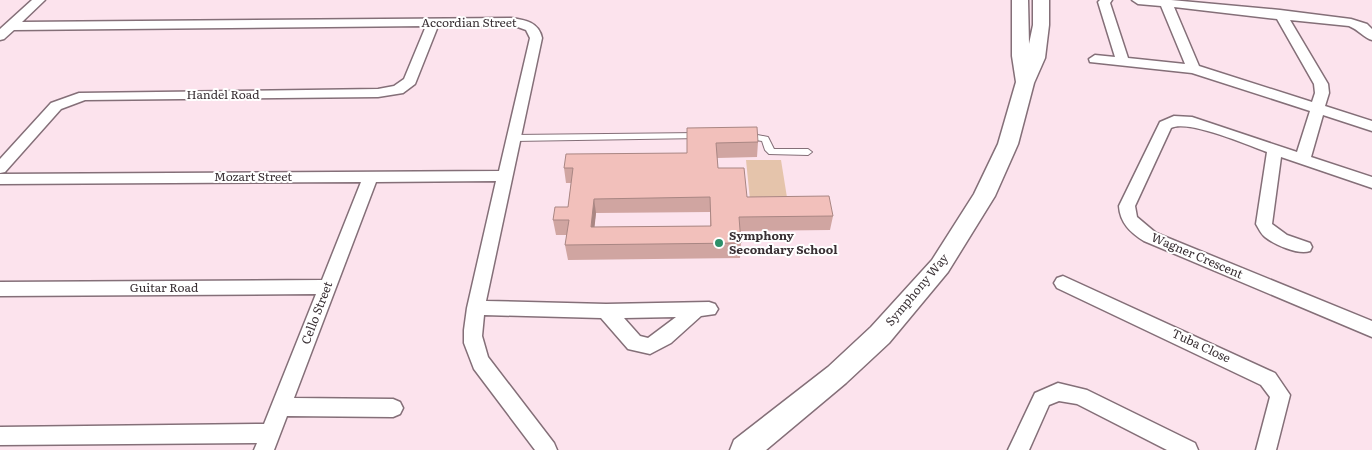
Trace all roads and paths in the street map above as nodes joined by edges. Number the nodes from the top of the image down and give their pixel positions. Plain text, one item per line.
1 (39, 0) edge
2 (1020, 0) edge
3 (1041, 0) edge
4 (1106, 0) edge
5 (1138, 0) edge
6 (1166, 3) junction
7 (1280, 14) junction
8 (433, 22) junction
9 (11, 26) junction
10 (0, 36) edge
11 (1372, 36) edge
12 (1095, 59) dead end
13 (1123, 62) junction
14 (1194, 69) junction
15 (1025, 83) junction
16 (1317, 108) junction
17 (1372, 126) edge
18 (710, 136) edge
19 (739, 136) edge
20 (514, 138) junction
21 (1276, 149) junction
22 (808, 152) dead end
23 (1304, 158) junction
24 (0, 168) edge
25 (371, 176) junction
26 (506, 176) junction
27 (0, 179) edge
28 (1372, 183) edge
29 (1304, 247) dead end
30 (1063, 283) dead end
31 (328, 287) junction
32 (0, 289) edge
33 (476, 308) junction
34 (606, 311) junction
35 (1372, 329) edge
36 (280, 407) junction
37 (394, 408) dead end
38 (0, 436) edge
39 (267, 442) edge
40 (547, 450) edge
41 (744, 450) edge
42 (1018, 450) edge
43 (1188, 450) edge
44 (1266, 450) edge

1 - 9 street
2 - 15 main road, Symphony Way
3 - 15 main road, Symphony Way
4 - 13 street
5 - 6 street
6 - 7 street
6 - 14 street
7 - 11 street
7 - 16 street
8 - 9 street, Accordian Street
8 - 20 street, Accordian Street
8 - 24 street, Handel Road
9 - 10 street
12 - 13 street
13 - 14 street
14 - 16 street
15 - 41 main road, Symphony Way
16 - 17 street
16 - 23 street
18 - 20 lane
19 - 22 lane
20 - 26 street, Accordian Street
21 - 23 street, Wagner Crescent
21 - 29 street
21 - 35 street, Wagner Crescent
23 - 28 street, Wagner Crescent
25 - 26 street, Mozart Street
25 - 27 street, Mozart Street
25 - 31 street, Cello Street
26 - 33 street, Accordian Street
30 - 44 street, Tuba Close
31 - 32 street, Guitar Road
31 - 36 street, Cello Street
33 - 34 street
33 - 40 street, Accordian Street
34 - 34 street
36 - 37 street
36 - 39 street, Cello Street
38 - 39 street
42 - 43 street

